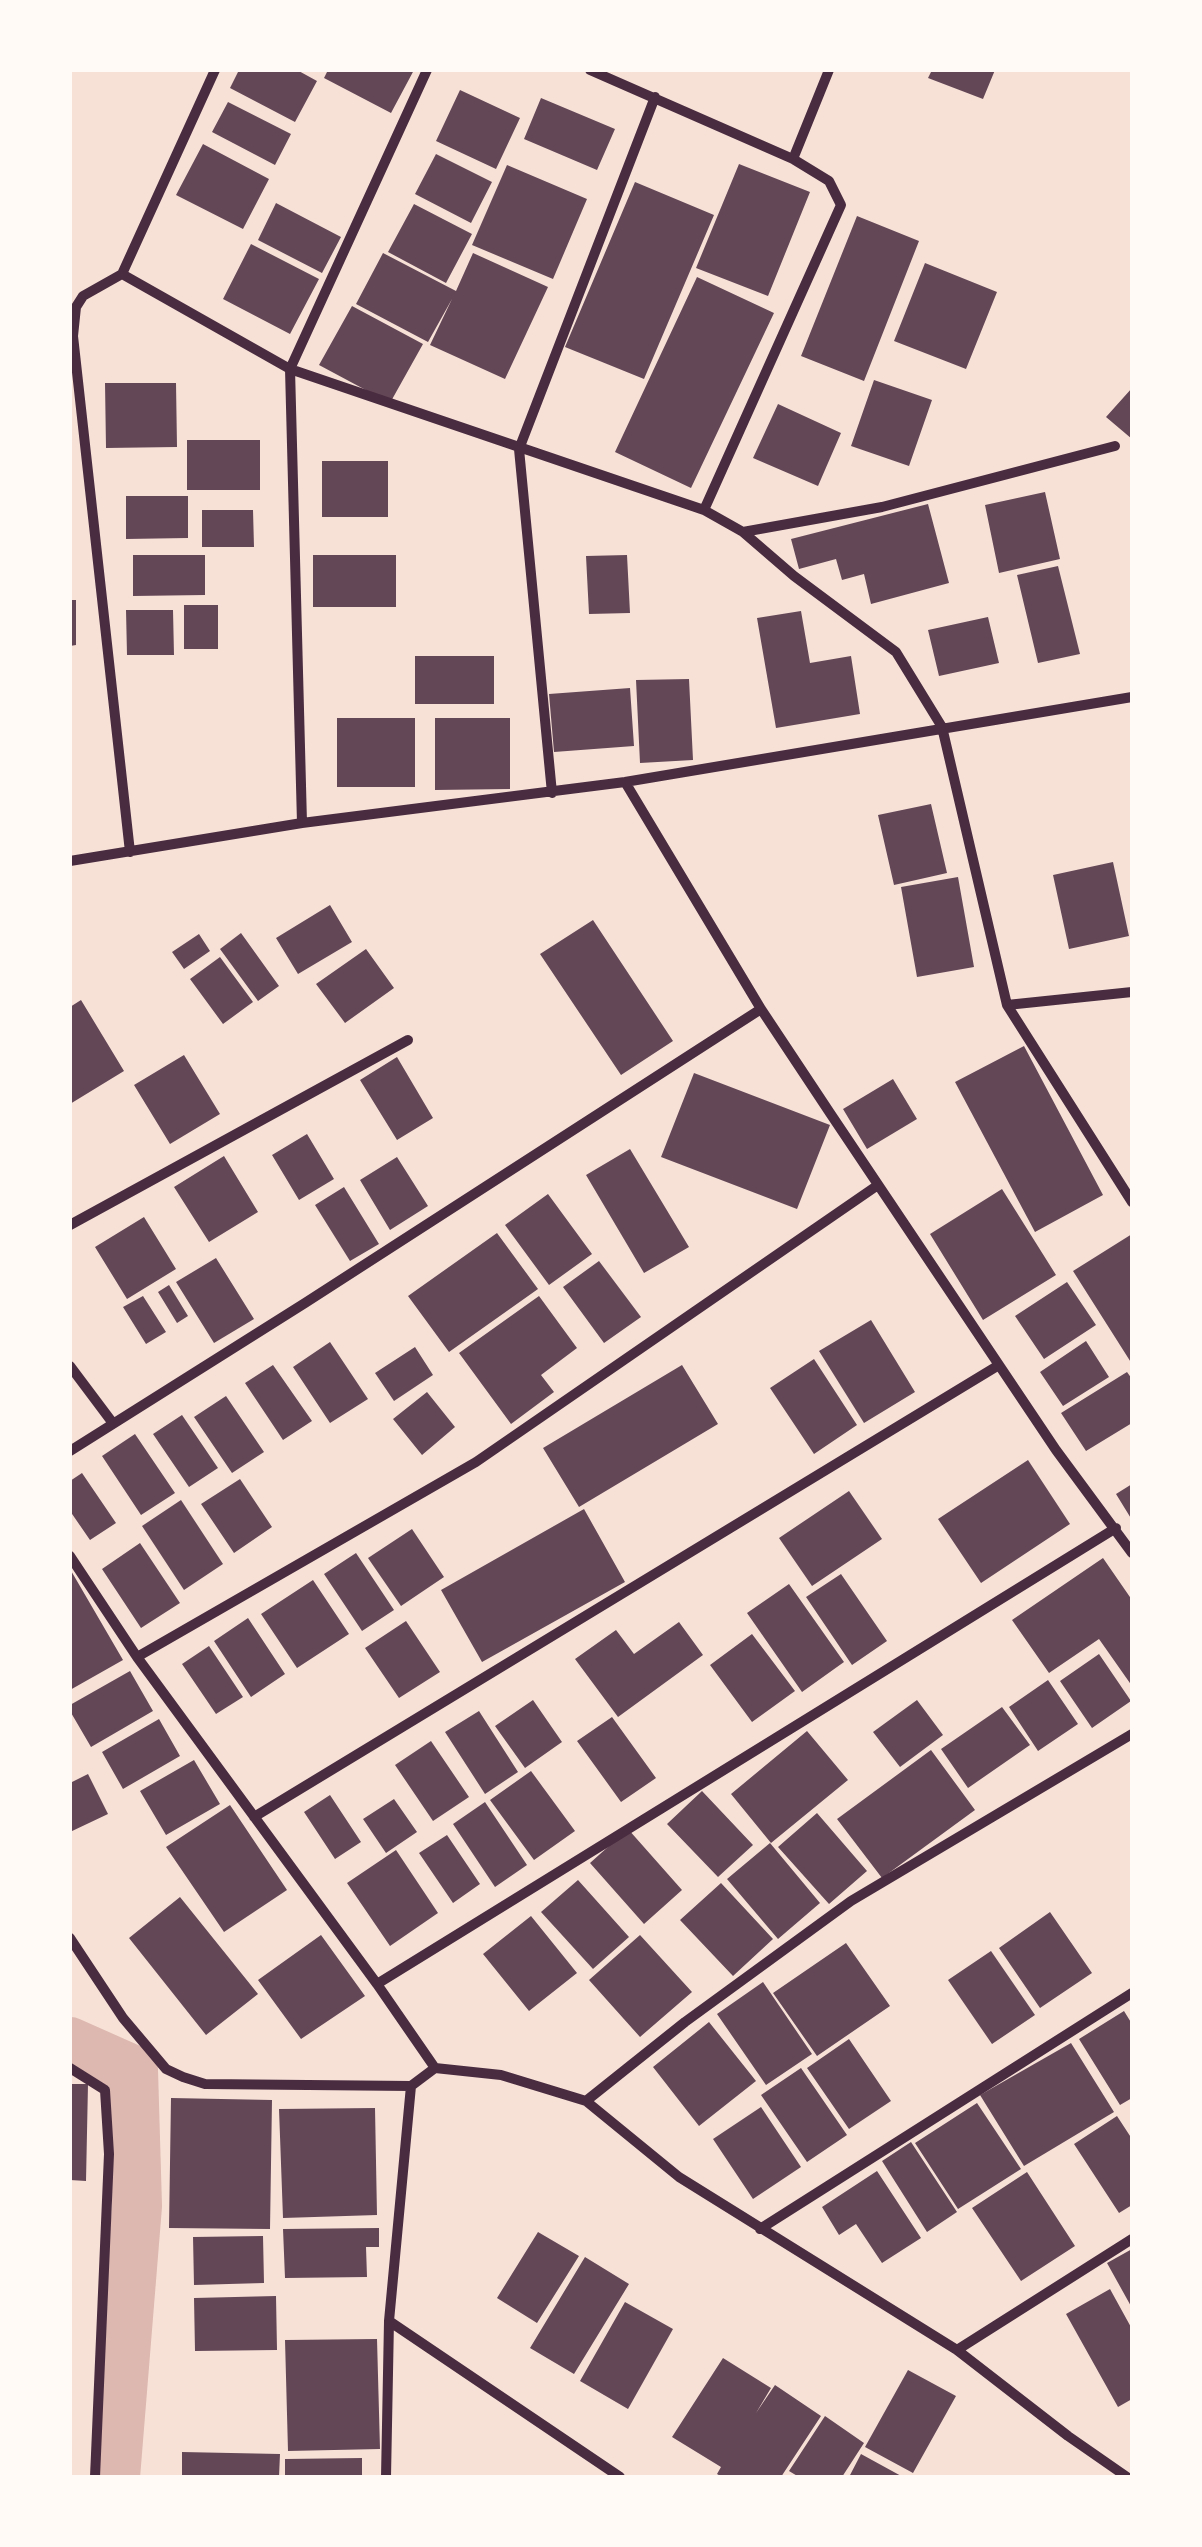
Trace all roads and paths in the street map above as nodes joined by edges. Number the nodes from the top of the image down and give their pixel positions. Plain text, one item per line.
1 (216, 70) edge
2 (427, 70) edge
3 (590, 70) edge
4 (829, 70) edge
5 (655, 97) junction
6 (793, 159) junction
7 (122, 274) junction
8 (290, 369) junction
9 (1115, 446) dead end
10 (519, 449) junction
11 (704, 510) junction
12 (742, 532) junction
13 (1132, 698) edge
14 (942, 727) junction
15 (626, 782) junction
16 (552, 793) junction
17 (302, 823) junction
18 (130, 852) junction
19 (70, 861) edge
20 (1132, 992) edge
21 (1007, 1006) junction
22 (761, 1008) junction
23 (408, 1040) dead end
24 (878, 1184) junction
25 (1132, 1202) edge
26 (70, 1224) edge
27 (999, 1365) junction
28 (70, 1366) edge
29 (112, 1422) junction
30 (70, 1451) edge
31 (1116, 1528) junction
32 (1132, 1553) edge
33 (70, 1556) edge
34 (138, 1657) junction
35 (1132, 1734) edge
36 (254, 1817) junction
37 (70, 1938) edge
38 (377, 1984) junction
39 (1132, 1993) edge
40 (70, 2068) edge
41 (435, 2068) junction
42 (411, 2086) junction
43 (586, 2101) junction
44 (760, 2229) junction
45 (1132, 2239) edge
46 (389, 2321) junction
47 (957, 2350) junction
48 (95, 2477) edge
49 (386, 2477) edge
50 (620, 2477) edge
51 (1128, 2477) edge

1 - 7 street
2 - 8 street
3 - 5 street
4 - 6 street
5 - 6 street
5 - 10 street
6 - 11 street
7 - 8 street
7 - 18 street
8 - 10 street
8 - 17 street
9 - 12 street
10 - 11 street
10 - 16 street
11 - 12 street
12 - 14 street
13 - 14 street
14 - 15 street
14 - 21 street
15 - 16 street
15 - 22 street
16 - 17 street
17 - 18 street
18 - 19 street
20 - 21 street
21 - 25 street
22 - 24 street
22 - 29 street
23 - 26 street
24 - 27 street
24 - 34 street
27 - 31 street
27 - 36 street
28 - 29 street
29 - 30 street
31 - 32 street
31 - 38 street
33 - 34 street
34 - 36 street
35 - 43 street
36 - 38 street
37 - 42 street
38 - 41 street
39 - 44 street
40 - 48 street
41 - 42 street
41 - 43 street
42 - 46 street
43 - 44 street
44 - 47 street
45 - 47 street
46 - 49 street
46 - 50 street
47 - 51 street

